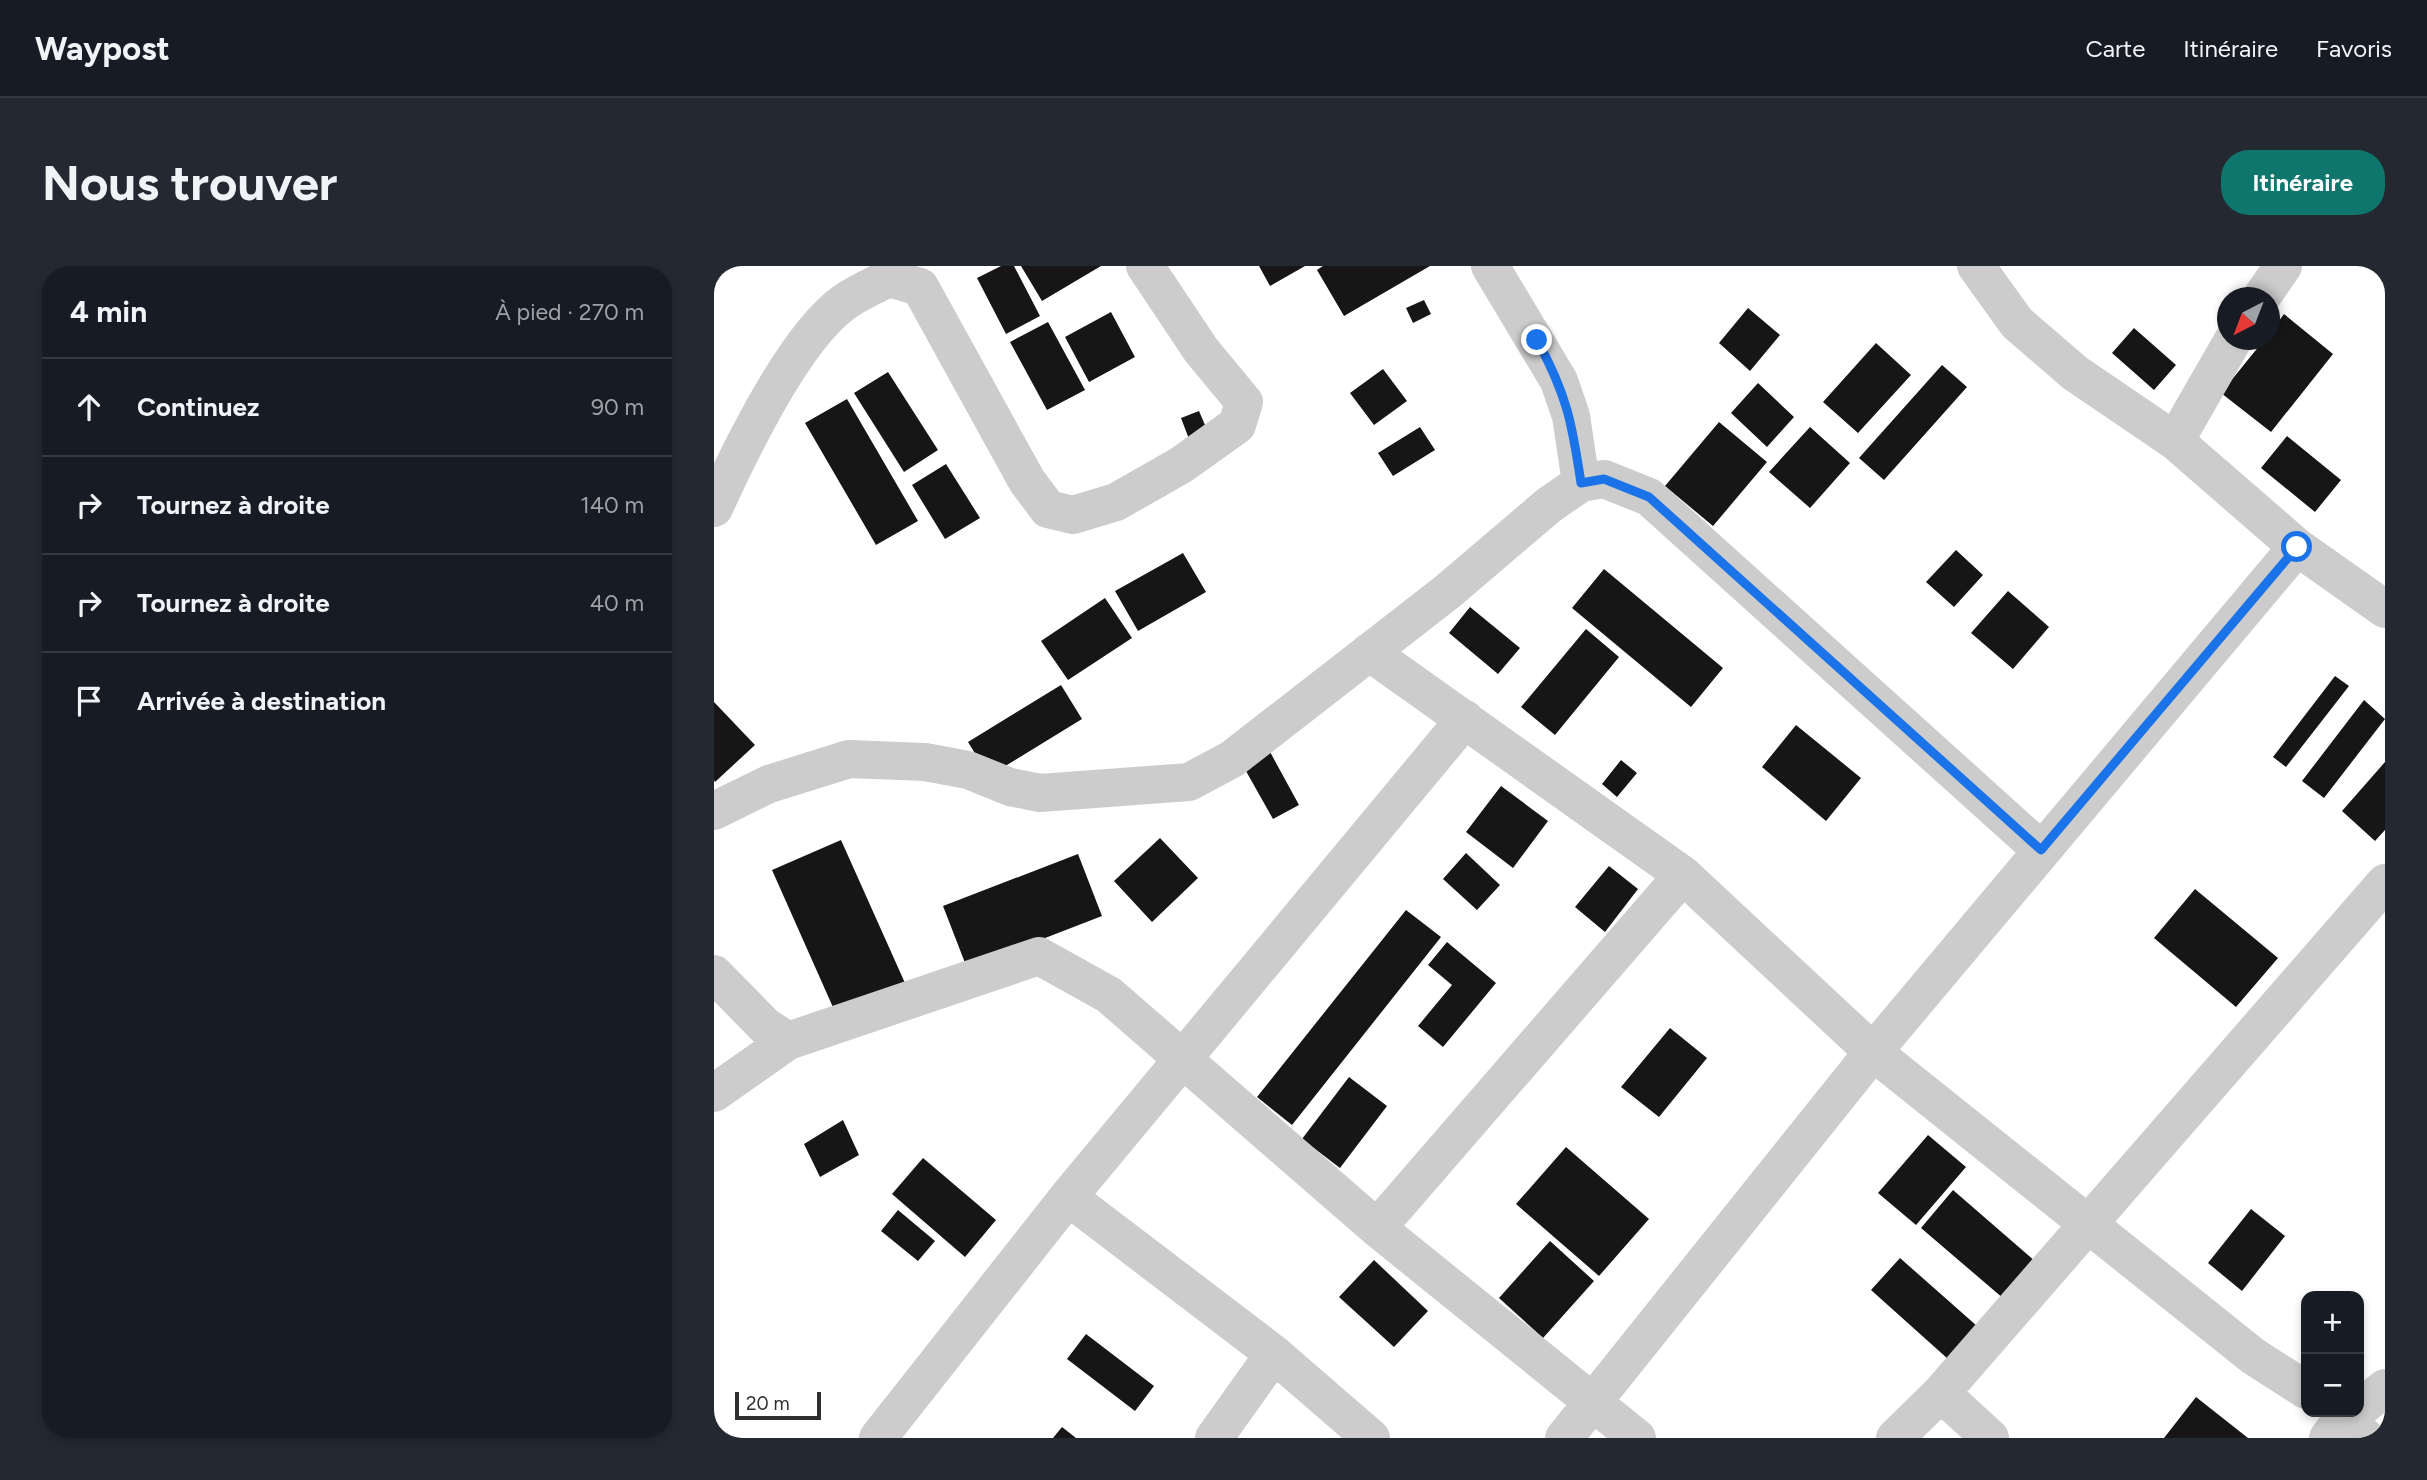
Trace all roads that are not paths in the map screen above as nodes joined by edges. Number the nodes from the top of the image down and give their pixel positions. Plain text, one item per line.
1 (1145, 266) edge
2 (1490, 266) edge
3 (1976, 266) edge
4 (2283, 266) edge
5 (2269, 287) edge
6 (2227, 350) edge
7 (2175, 441) junction
8 (1581, 483) junction
9 (714, 508) edge
10 (2297, 547) junction
11 (2385, 609) edge
12 (1369, 652) junction
13 (1465, 719) junction
14 (714, 811) edge
15 (2041, 850) junction
16 (1682, 875) junction
17 (2385, 883) edge
18 (714, 974) edge
19 (788, 1041) junction
20 (1873, 1052) junction
21 (1182, 1059) junction
22 (714, 1093) edge
23 (1068, 1197) junction
24 (2086, 1224) junction
25 (1377, 1228) junction
26 (1274, 1354) junction
27 (2301, 1387) edge
28 (2385, 1388) edge
29 (1941, 1393) junction
30 (1591, 1403) junction
31 (2347, 1421) edge
32 (878, 1438) edge
33 (1214, 1438) edge
34 (1371, 1438) edge
35 (1564, 1438) edge
36 (1637, 1438) edge
37 (1895, 1438) edge
38 (1990, 1438) edge

1 - 9 street
2 - 8 street
3 - 7 street
4 - 5 street
6 - 7 street
7 - 10 street
8 - 12 street
8 - 15 street
10 - 11 street
10 - 15 street
12 - 13 street
12 - 14 street
13 - 16 street
13 - 21 street
15 - 20 street
16 - 20 street
16 - 25 street
17 - 24 street
18 - 19 street
19 - 21 street
19 - 22 street
20 - 24 street
20 - 30 street
21 - 23 street
21 - 25 street
23 - 26 street
23 - 32 street
24 - 27 street
24 - 29 street
25 - 30 street
26 - 33 street
26 - 34 street
28 - 31 street
29 - 37 street
29 - 38 street
30 - 35 street
30 - 36 street

